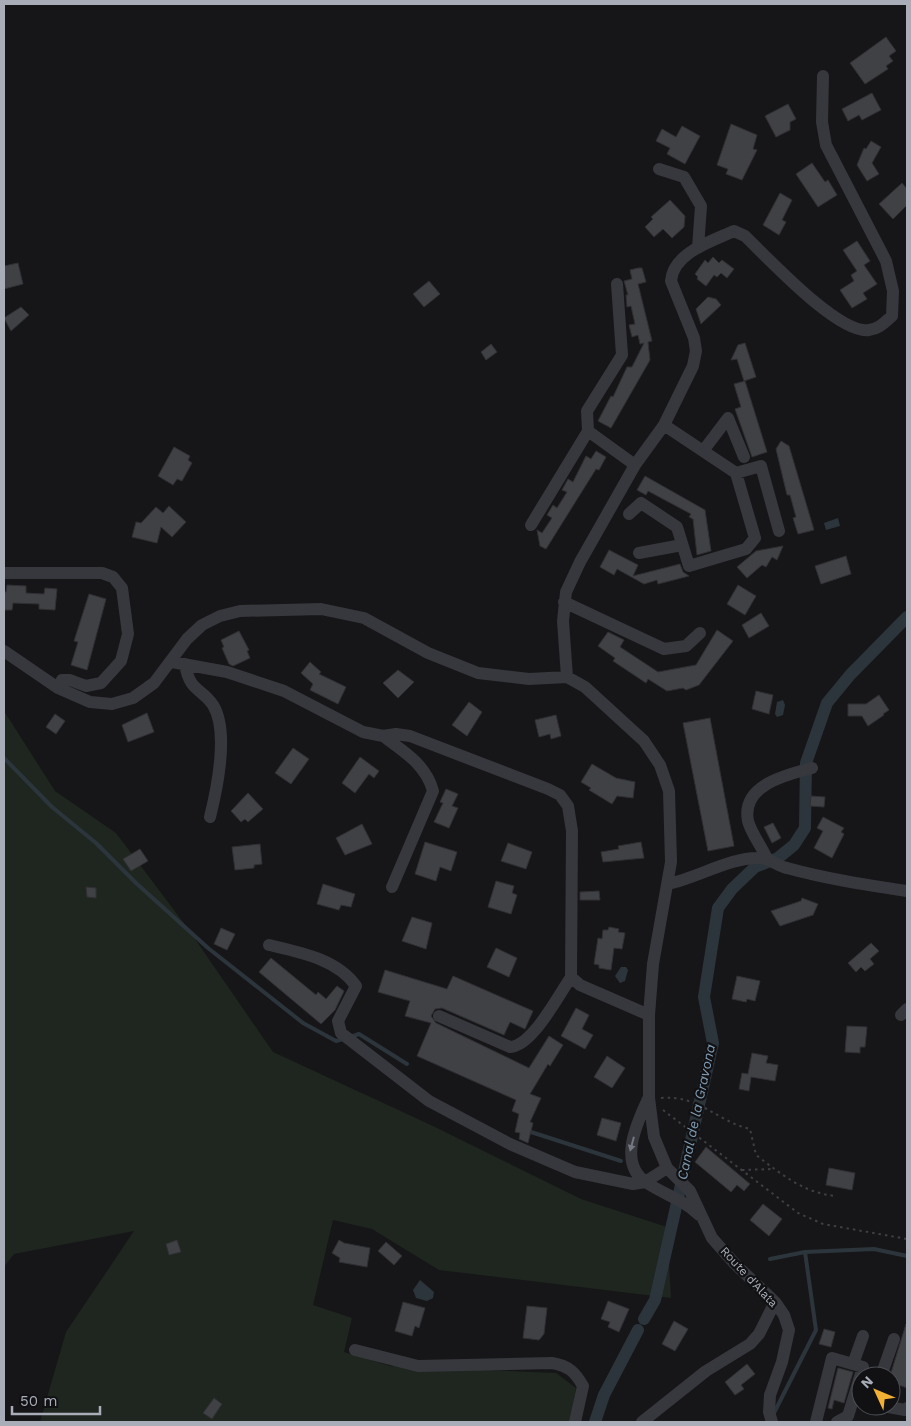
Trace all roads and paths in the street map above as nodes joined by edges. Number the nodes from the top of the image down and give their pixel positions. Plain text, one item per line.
1 (823, 76) dead end
2 (659, 169) dead end
3 (698, 248) junction
4 (617, 284) dead end
5 (664, 425) junction
6 (588, 431) junction
7 (703, 451) junction
8 (744, 457) dead end
9 (635, 465) junction
10 (736, 473) junction
11 (629, 514) dead end
12 (531, 524) dead end
13 (779, 530) dead end
14 (682, 544) junction
15 (639, 553) dead end
16 (4, 573) edge
17 (564, 602) junction
18 (700, 633) dead end
19 (4, 651) edge
20 (172, 662) junction
21 (185, 664) junction
22 (567, 677) junction
23 (58, 688) junction
24 (384, 736) junction
25 (806, 770) dead end
26 (210, 817) dead end
27 (767, 859) junction
28 (668, 884) junction
29 (392, 887) dead end
30 (907, 892) edge
31 (269, 945) dead end
32 (571, 977) junction
33 (649, 1015) junction
34 (439, 1016) dead end
35 (649, 1098) junction
36 (667, 1168) junction
37 (774, 1169) junction
38 (742, 1170) junction
39 (645, 1182) junction
40 (837, 1196) dead end
41 (705, 1220) junction
42 (907, 1238) edge
43 (775, 1302) junction
44 (862, 1336) dead end
45 (894, 1339) dead end
46 (355, 1350) dead end
47 (853, 1364) junction
48 (885, 1366) edge
49 (575, 1422) edge
50 (642, 1422) edge
51 (772, 1422) edge
52 (816, 1422) edge
53 (837, 1422) edge

1 - 3 street
2 - 3 street
3 - 5 street
4 - 6 street
5 - 7 street
5 - 9 street
6 - 9 street
6 - 12 street
7 - 8 street
7 - 10 street
9 - 17 street
10 - 13 street
10 - 14 street
11 - 14 street
14 - 15 street
16 - 23 street
17 - 18 street
17 - 22 street
19 - 23 street
20 - 21 street
20 - 22 street
20 - 23 street
21 - 24 street
21 - 26 street
22 - 28 street
24 - 29 street
24 - 32 street
25 - 27 street
27 - 28 street
27 - 30 street
28 - 33 street
31 - 39 street
32 - 33 street
32 - 34 street
33 - 35 street
35 - 36 street
35 - 37 path
35 - 38 path
35 -> 39 street
36 - 39 street
36 - 41 street, Route d'Alata
37 - 38 path
37 - 40 path
38 - 42 path
39 - 41 street
41 - 43 street, Route d'Alata
43 - 50 street
43 - 51 street, Route d'Alata
44 - 47 street
45 - 48 street
46 - 49 street
47 - 52 street
47 - 53 street

